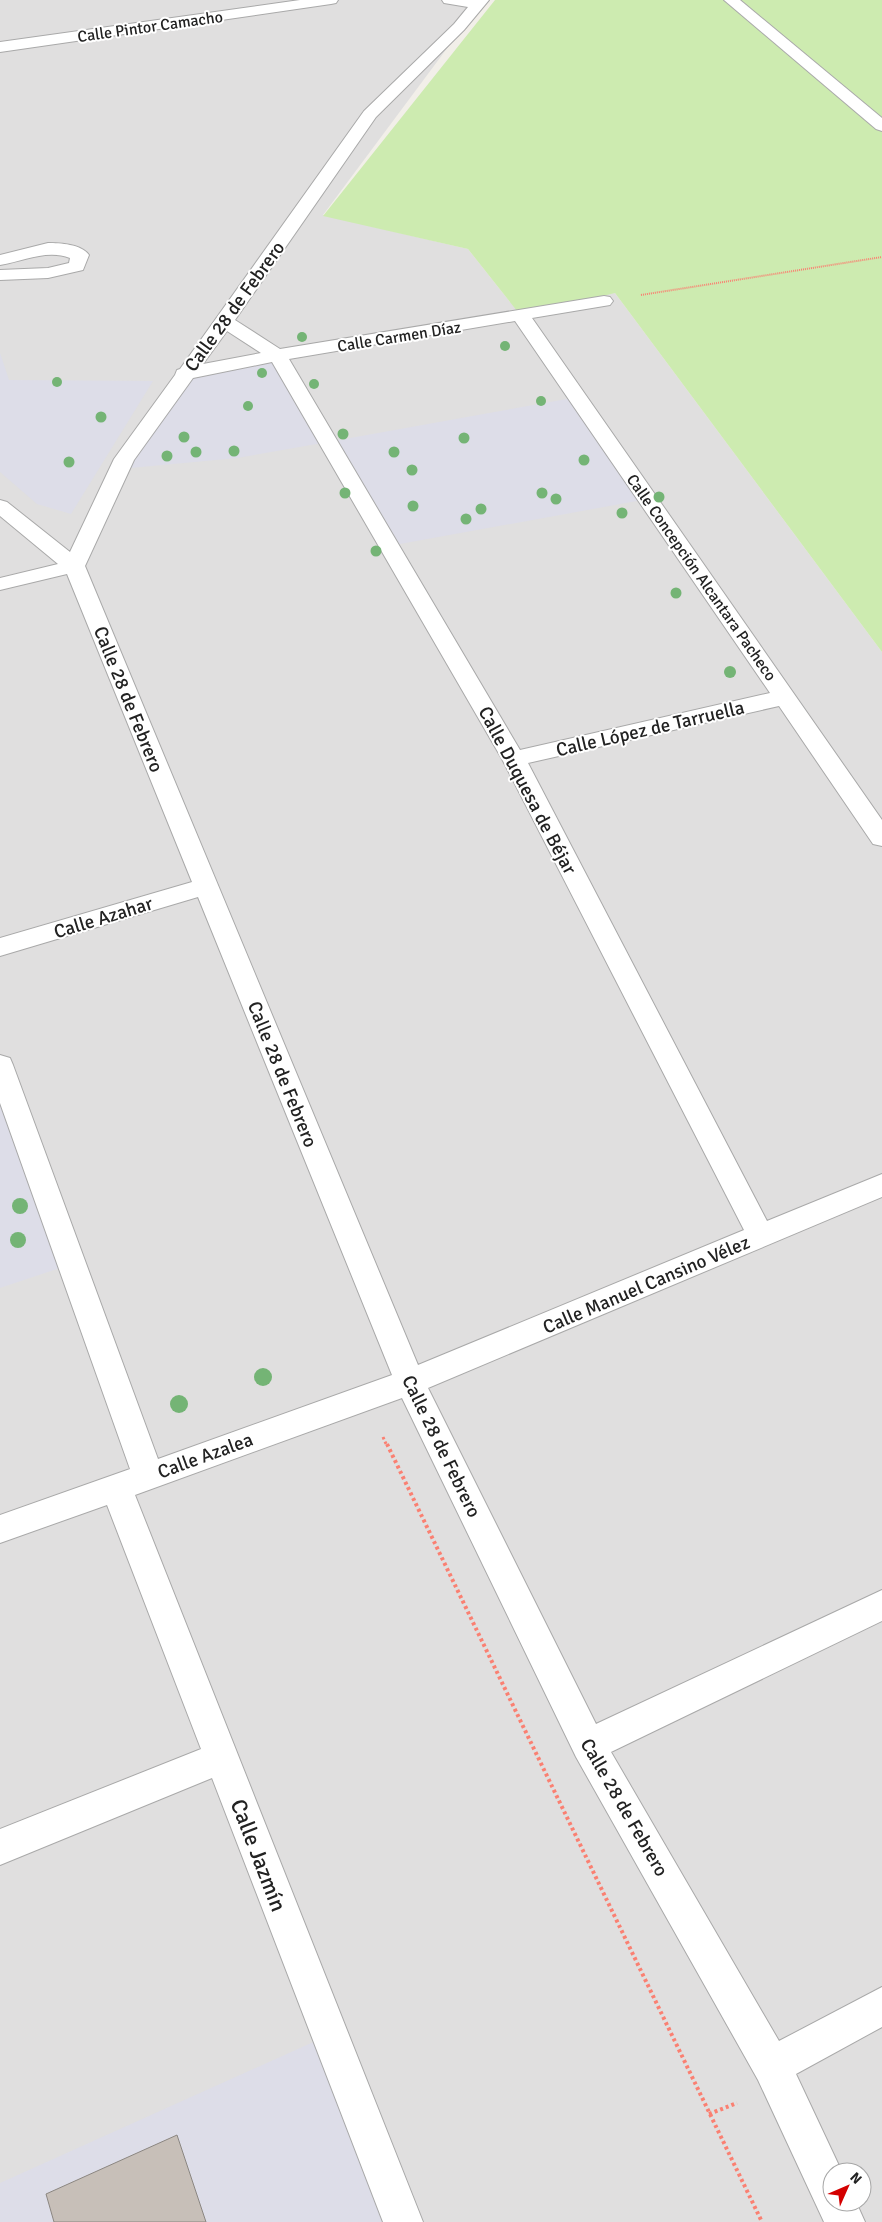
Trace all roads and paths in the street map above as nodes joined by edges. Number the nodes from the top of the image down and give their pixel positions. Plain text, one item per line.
1 (331, 0) edge
2 (449, 0) edge
3 (731, 0) edge
4 (480, 2) edge
5 (0, 47) edge
6 (882, 126) edge
7 (882, 256) edge
8 (0, 260) edge
9 (0, 275) edge
10 (604, 301) joint
11 (522, 316) junction
12 (225, 320) junction
13 (212, 338) junction
14 (277, 355) junction
15 (184, 374) junction
16 (0, 506) edge
17 (74, 566) junction
18 (0, 584) edge
19 (785, 697) junction
20 (514, 760) junction
21 (882, 838) edge
22 (206, 886) junction
23 (0, 947) edge
24 (0, 1065) edge
25 (882, 1185) edge
26 (761, 1236) junction
27 (410, 1382) junction
28 (364, 1398) junction
29 (148, 1475) junction
30 (116, 1487) junction
31 (0, 1529) edge
32 (882, 1605) edge
33 (588, 1745) junction
34 (222, 1758) junction
35 (0, 1847) edge
36 (882, 2006) edge
37 (772, 2066) junction
38 (822, 2174) edge
39 (403, 2222) edge
40 (762, 2222) edge

1 - 5 street, Calle Pintor Camacho
2 - 4 street
3 - 6 street
4 - 12 street, Calle 28 de Febrero
7 - 10 path
8 - 9 street
10 - 11 street, Calle Carmen Díaz
11 - 14 street, Calle Carmen Díaz
11 - 19 street, Calle Concepción Alcantara Pacheco
12 - 13 street, Calle 28 de Febrero
12 - 14 street
13 - 14 street
13 - 15 street, Calle 28 de Febrero
14 - 15 street, Calle Carmen Díaz
14 - 20 street, Calle Duquesa de Béjar
15 - 17 street, Calle 28 de Febrero
16 - 17 street
17 - 18 street
17 - 22 street, Calle 28 de Febrero
19 - 20 street, Calle López de Tarruella
19 - 21 street, Calle Concepción Alcantara Pacheco
20 - 26 street, Calle Duquesa de Béjar
22 - 23 street, Calle Azahar
22 - 27 street, Calle 28 de Febrero
24 - 29 street
25 - 26 street, Calle Manuel Cansino Vélez
26 - 27 street, Calle Manuel Cansino Vélez
27 - 28 street, Calle Azalea
27 - 33 street, Calle 28 de Febrero
28 - 29 street, Calle Azalea
28 - 40 path
29 - 30 street, Calle Azalea
30 - 31 street, Calle Azalea
30 - 34 street, Calle Jazmín
32 - 33 street
33 - 37 street, Calle 28 de Febrero
34 - 35 street
34 - 39 street, Calle Jazmín
36 - 37 street
37 - 38 street, Calle 28 de Febrero

